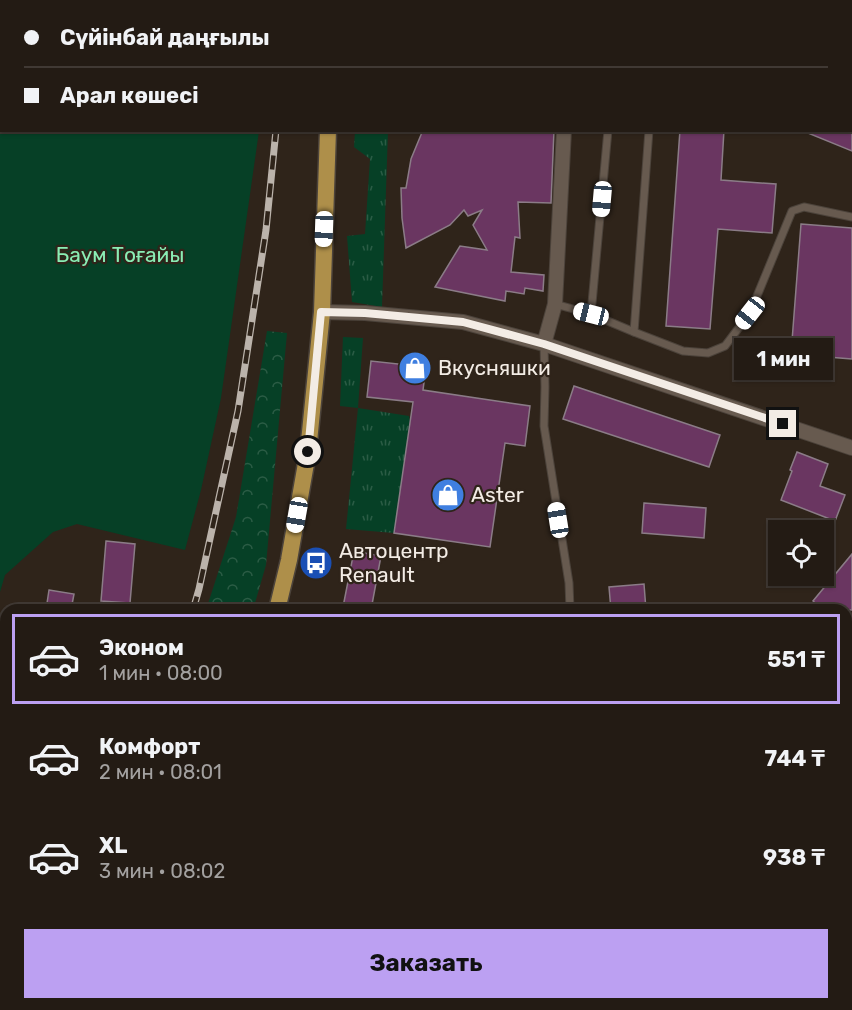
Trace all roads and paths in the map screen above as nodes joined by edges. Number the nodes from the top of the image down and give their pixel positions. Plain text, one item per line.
1 (328, 132) edge
2 (564, 132) edge
3 (608, 132) edge
4 (649, 132) edge
5 (852, 217) edge
6 (555, 304) junction
7 (321, 312) junction
8 (591, 314) junction
9 (634, 332) junction
10 (544, 344) junction
11 (852, 448) edge
12 (279, 604) edge
13 (570, 604) edge

1 - 7 main road
2 - 6 street
3 - 8 lane
4 - 9 lane
5 - 9 lane
6 - 8 lane
6 - 10 street
7 - 10 street
7 - 12 main road
8 - 9 lane
10 - 11 street
10 - 13 lane

